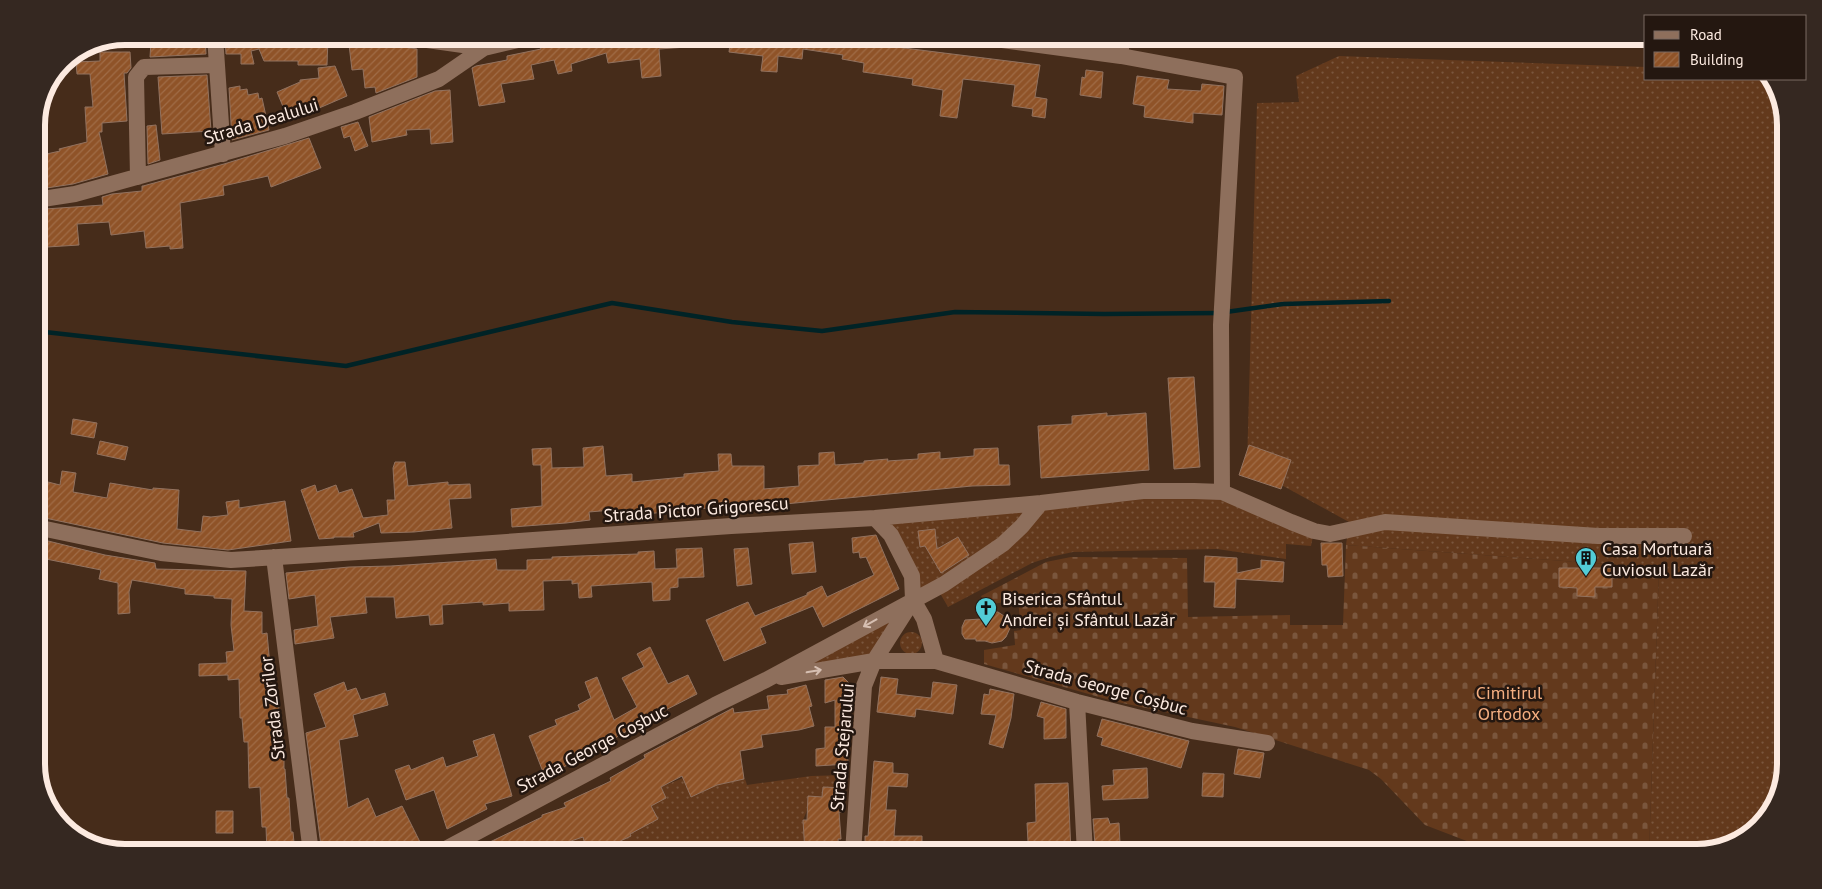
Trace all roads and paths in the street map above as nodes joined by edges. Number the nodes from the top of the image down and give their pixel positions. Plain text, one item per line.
1 (215, 45) edge
2 (463, 45) edge
3 (497, 45) edge
4 (1040, 45) edge
5 (1121, 45) edge
6 (484, 48) junction
7 (1122, 56) junction
8 (216, 66) junction
9 (223, 154) junction
10 (138, 176) junction
11 (45, 199) edge
12 (1222, 492) junction
13 (1041, 503) junction
14 (875, 518) junction
15 (45, 529) edge
16 (1684, 536) dead end
17 (274, 557) junction
18 (913, 600) junction
19 (874, 661) junction
20 (936, 661) junction
21 (766, 680) junction
22 (1077, 702) junction
23 (1267, 743) dead end
24 (310, 844) edge
25 (455, 844) edge
26 (854, 844) edge
27 (1085, 844) edge

1 - 8 street
2 - 6 street
3 - 6 street
4 - 7 street
5 - 7 street
6 - 9 street, Strada Dealului
7 - 12 street
8 - 9 street
8 - 10 street
9 - 10 street, Strada Dealului
10 - 11 street, Strada Dealului
12 - 13 street, Strada Pictor Grigorescu
12 - 16 street, Strada Pictor Grigorescu
13 - 14 street, Strada Pictor Grigorescu
13 - 18 street, Strada George Coșbuc
14 - 17 street, Strada Pictor Grigorescu
14 - 18 street
15 - 17 street, Strada Pictor Grigorescu
17 - 24 street, Strada Zorilor
18 - 19 street, Strada Stejarului
18 - 20 street
18 -> 21 street, Strada George Coșbuc
19 - 20 street, Strada George Coșbuc
21 -> 19 street, Strada George Coșbuc
19 - 26 street, Strada Stejarului
20 - 22 street, Strada George Coșbuc
21 - 25 street, Strada George Coșbuc
22 - 23 street, Strada George Coșbuc
22 - 27 street

